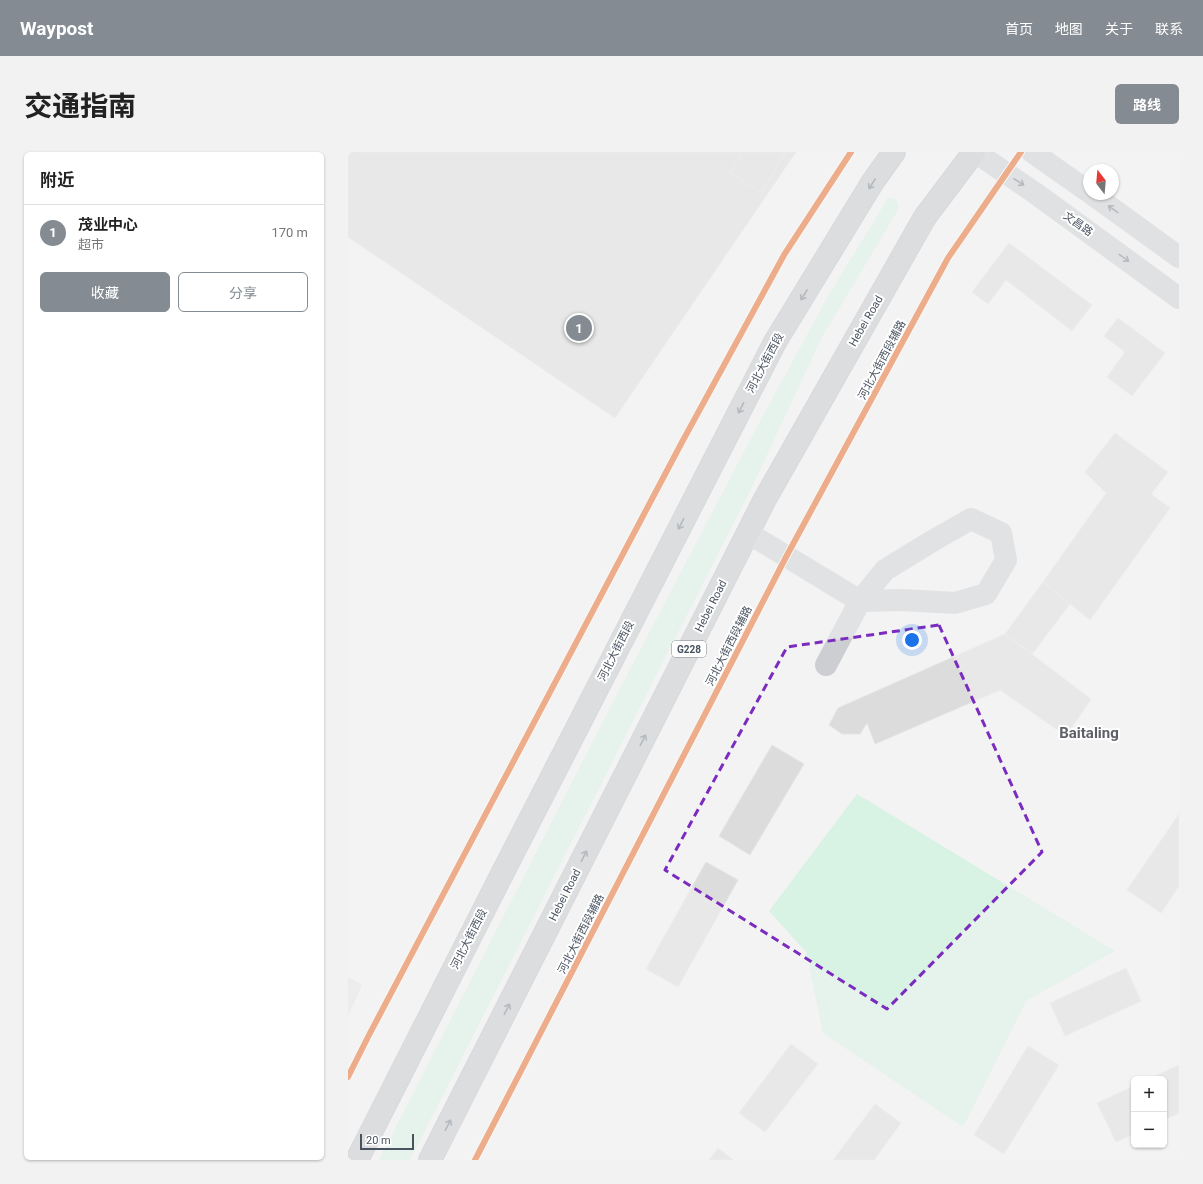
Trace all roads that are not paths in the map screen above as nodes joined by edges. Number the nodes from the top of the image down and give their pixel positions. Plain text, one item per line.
1 (894, 152) edge
2 (975, 152) edge
3 (1032, 152) edge
4 (1083, 188) edge
5 (1100, 200) edge
6 (1179, 257) edge
7 (1179, 298) edge
8 (748, 533) junction
9 (860, 601) junction
10 (826, 665) dead end
11 (357, 1160) edge
12 (430, 1160) edge

1 -> 11 highway, 河北大街西段
2 -> 7 main road, 文昌路
2 - 8 highway, Hebei Road / G228
3 - 4 main road
6 -> 5 main road
8 - 9 lane
12 -> 8 highway, Hebei Road / G228
9 - 9 lane
9 - 10 lane

